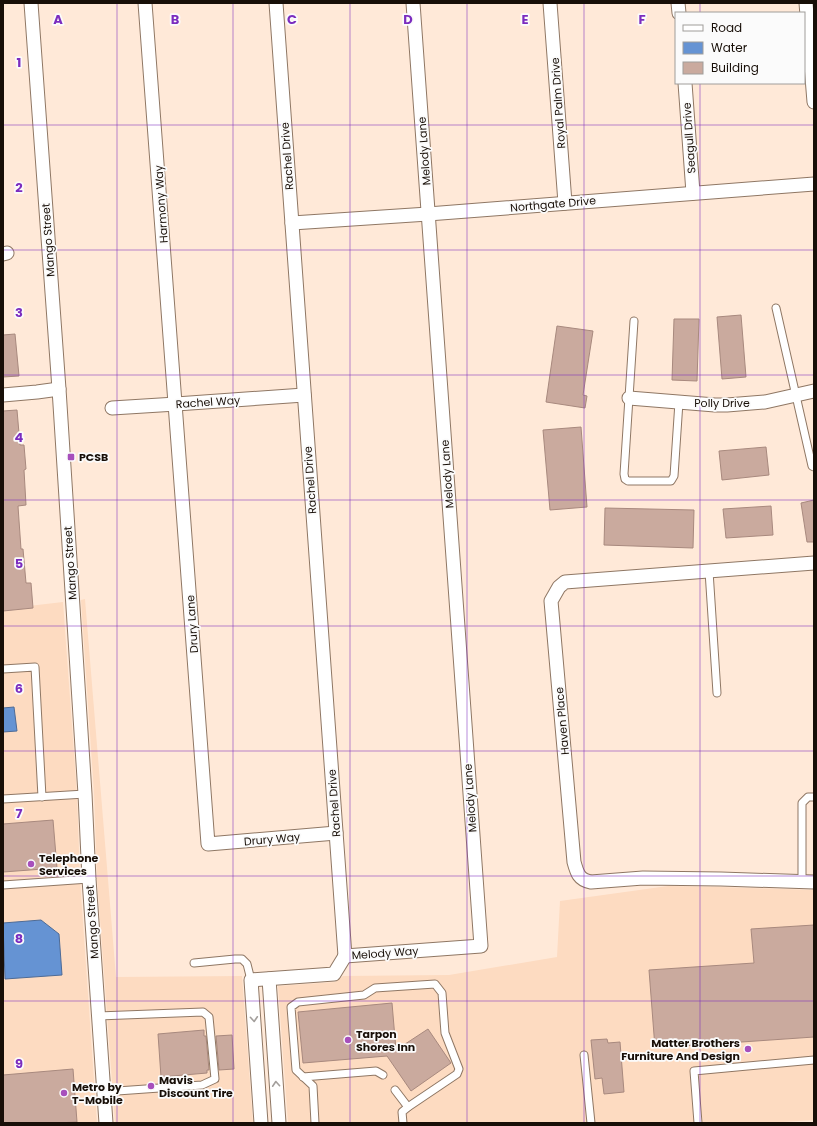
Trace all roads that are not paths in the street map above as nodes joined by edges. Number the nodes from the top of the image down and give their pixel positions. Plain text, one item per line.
1 (31, 3) edge
2 (145, 3) edge
3 (276, 3) edge
4 (413, 3) edge
5 (550, 3) edge
6 (806, 3) edge
7 (684, 84) edge
8 (814, 102) edge
9 (814, 184) edge
10 (693, 193) junction
11 (565, 203) junction
12 (428, 214) junction
13 (292, 223) junction
14 (776, 308) dead end
15 (634, 321) dead end
16 (59, 389) junction
17 (814, 391) edge
18 (3, 395) edge
19 (304, 395) junction
20 (796, 395) junction
21 (629, 398) junction
22 (679, 402) junction
23 (176, 404) junction
24 (112, 408) dead end
25 (814, 467) edge
26 (814, 563) edge
27 (709, 571) junction
28 (3, 670) edge
29 (717, 693) dead end
30 (85, 794) junction
31 (42, 797) junction
32 (814, 797) edge
33 (3, 799) edge
34 (336, 834) junction
35 (208, 844) joint
36 (88, 878) junction
37 (808, 882) edge
38 (3, 885) edge
39 (481, 946) joint
40 (345, 956) junction
41 (194, 963) dead end
42 (269, 979) junction
43 (251, 980) junction
44 (98, 1016) junction
45 (584, 1055) dead end
46 (814, 1060) edge
47 (383, 1075) dead end
48 (302, 1077) junction
49 (395, 1090) dead end
50 (104, 1092) junction
51 (408, 1107) junction
52 (106, 1123) edge
53 (261, 1123) edge
54 (279, 1123) edge
55 (315, 1123) edge
56 (403, 1123) edge
57 (591, 1123) edge
58 (698, 1123) edge

1 - 16 street, Mango Street
2 - 23 street, Harmony Way
3 - 13 street, Rachel Drive
4 - 12 street, Melody Lane
5 - 11 street, Royal Palm Drive
6 - 8 street
7 - 10 street, Seagull Drive
9 - 10 street, Northgate Drive
10 - 11 street, Northgate Drive
11 - 12 street, Northgate Drive
12 - 13 street, Northgate Drive
12 - 39 street, Melody Lane
13 - 19 street, Rachel Drive
14 - 20 lane
15 - 21 lane
16 - 18 street
16 - 30 street, Mango Street
17 - 20 street, Polly Drive
19 - 23 street, Rachel Way
19 - 34 street, Rachel Drive
20 - 22 street, Polly Drive
20 - 25 lane
21 - 22 street, Polly Drive
21 - 22 lane
23 - 24 street, Rachel Way
23 - 35 street, Drury Lane
26 - 27 street, Haven Place
27 - 29 lane
27 - 37 street, Haven Place
28 - 31 lane
30 - 31 lane
30 - 36 street, Mango Street
31 - 33 lane
32 - 37 lane
34 - 35 street, Drury Way
34 - 40 street, Rachel Drive
36 - 38 lane
36 - 44 street, Mango Street
39 - 40 street, Melody Way
40 - 42 street, Melody Way
41 - 43 lane
42 - 43 street, Melody Way
54 -> 42 street
43 -> 53 street
44 - 50 street, Mango Street
44 - 50 lane
45 - 57 lane
46 - 58 lane
47 - 48 lane
48 - 51 lane
48 - 55 lane
49 - 51 lane
50 - 52 street, Mango Street
51 - 56 lane

